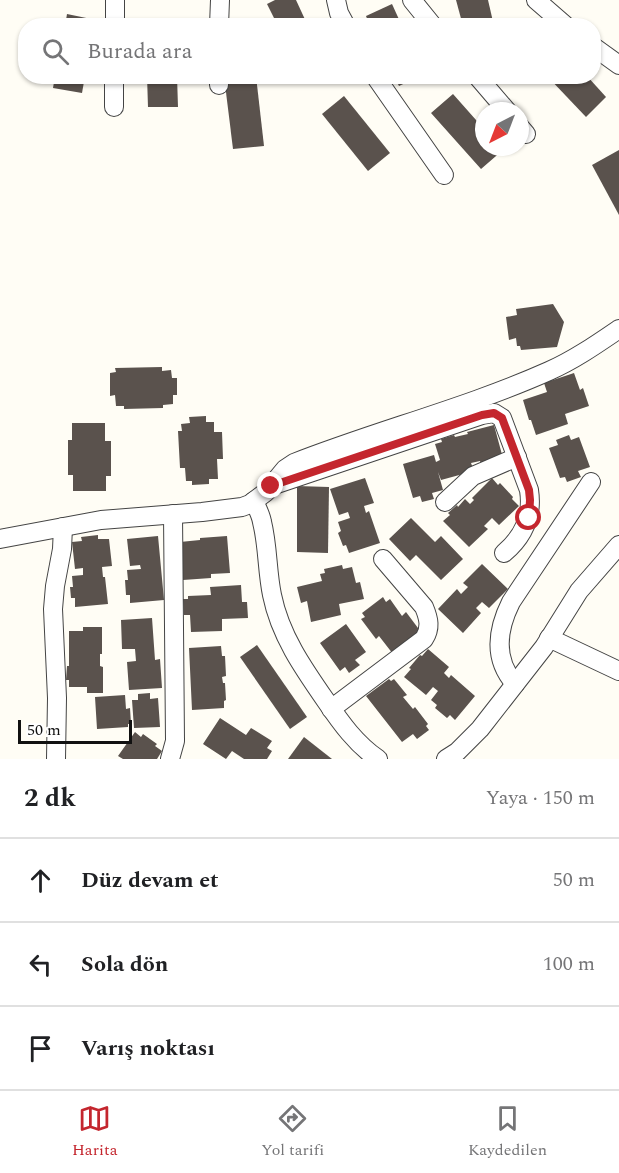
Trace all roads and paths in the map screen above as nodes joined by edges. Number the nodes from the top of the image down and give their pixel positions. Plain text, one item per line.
1 (115, 0) edge
2 (219, 0) edge
3 (336, 0) edge
4 (412, 0) edge
5 (536, 0) edge
6 (115, 18) edge
7 (219, 18) edge
8 (342, 18) edge
9 (427, 18) edge
10 (557, 18) edge
11 (601, 51) edge
12 (619, 65) edge
13 (114, 84) edge
14 (381, 84) edge
15 (484, 84) edge
16 (499, 102) edge
17 (114, 107) dead end
18 (444, 176) dead end
19 (619, 329) edge
20 (517, 457) junction
21 (591, 482) dead end
22 (271, 486) junction
23 (254, 501) junction
24 (445, 502) dead end
25 (173, 514) junction
26 (63, 527) junction
27 (0, 538) edge
28 (619, 545) edge
29 (504, 553) dead end
30 (383, 559) dead end
31 (549, 638) junction
32 (619, 671) edge
33 (515, 684) junction
34 (331, 709) junction
35 (56, 759) edge
36 (170, 759) edge
37 (378, 759) edge
38 (446, 759) edge

1 - 6 street
2 - 7 street
3 - 8 street
4 - 9 street
5 - 10 street
11 - 12 street
13 - 17 street
14 - 18 street
15 - 16 street
19 - 22 street
20 - 22 street
20 - 24 street
20 - 29 street
21 - 33 street
22 - 23 street
23 - 25 street
23 - 34 street
25 - 26 street
25 - 36 street
26 - 27 street
26 - 35 street
28 - 31 street
30 - 34 street
31 - 32 street
31 - 33 street
33 - 38 street
34 - 37 street

